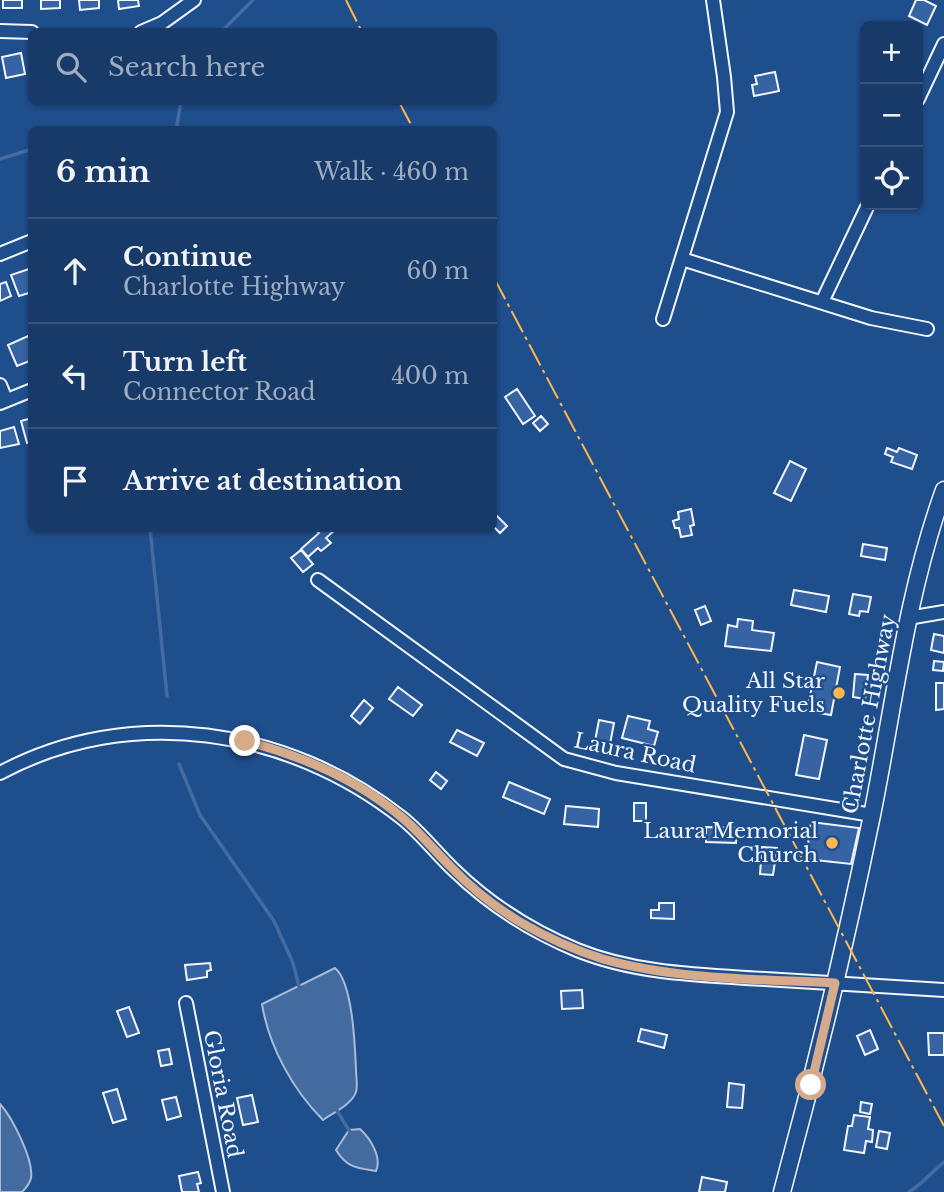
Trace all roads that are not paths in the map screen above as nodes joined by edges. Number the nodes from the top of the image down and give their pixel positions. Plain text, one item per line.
1 (194, 0) edge
2 (713, 0) edge
3 (150, 28) edge
4 (0, 32) edge
5 (28, 32) edge
6 (944, 44) edge
7 (923, 88) edge
8 (866, 210) edge
9 (28, 243) edge
10 (0, 254) edge
11 (682, 259) junction
12 (822, 302) junction
13 (663, 319) dead end
14 (928, 329) dead end
15 (0, 385) edge
16 (28, 392) edge
17 (3, 401) edge
18 (944, 490) edge
19 (318, 580) dead end
20 (944, 612) edge
21 (908, 618) junction
22 (0, 773) edge
23 (872, 815) junction
24 (835, 983) junction
25 (944, 990) edge
26 (187, 1003) dead end
27 (223, 1192) edge
28 (782, 1192) edge

1 - 3 street
2 - 11 street
4 - 5 street
6 - 7 street
8 - 12 street
9 - 10 street
11 - 12 street
11 - 13 street
12 - 14 street
15 - 17 street
16 - 17 street
18 - 21 main road, Charlotte Highway
19 - 23 street, Laura Road
20 - 21 street
21 - 23 main road, Charlotte Highway
22 - 24 street
23 - 24 main road, Charlotte Highway
24 - 25 street
24 - 28 main road, Charlotte Highway
26 - 27 street, Gloria Road

